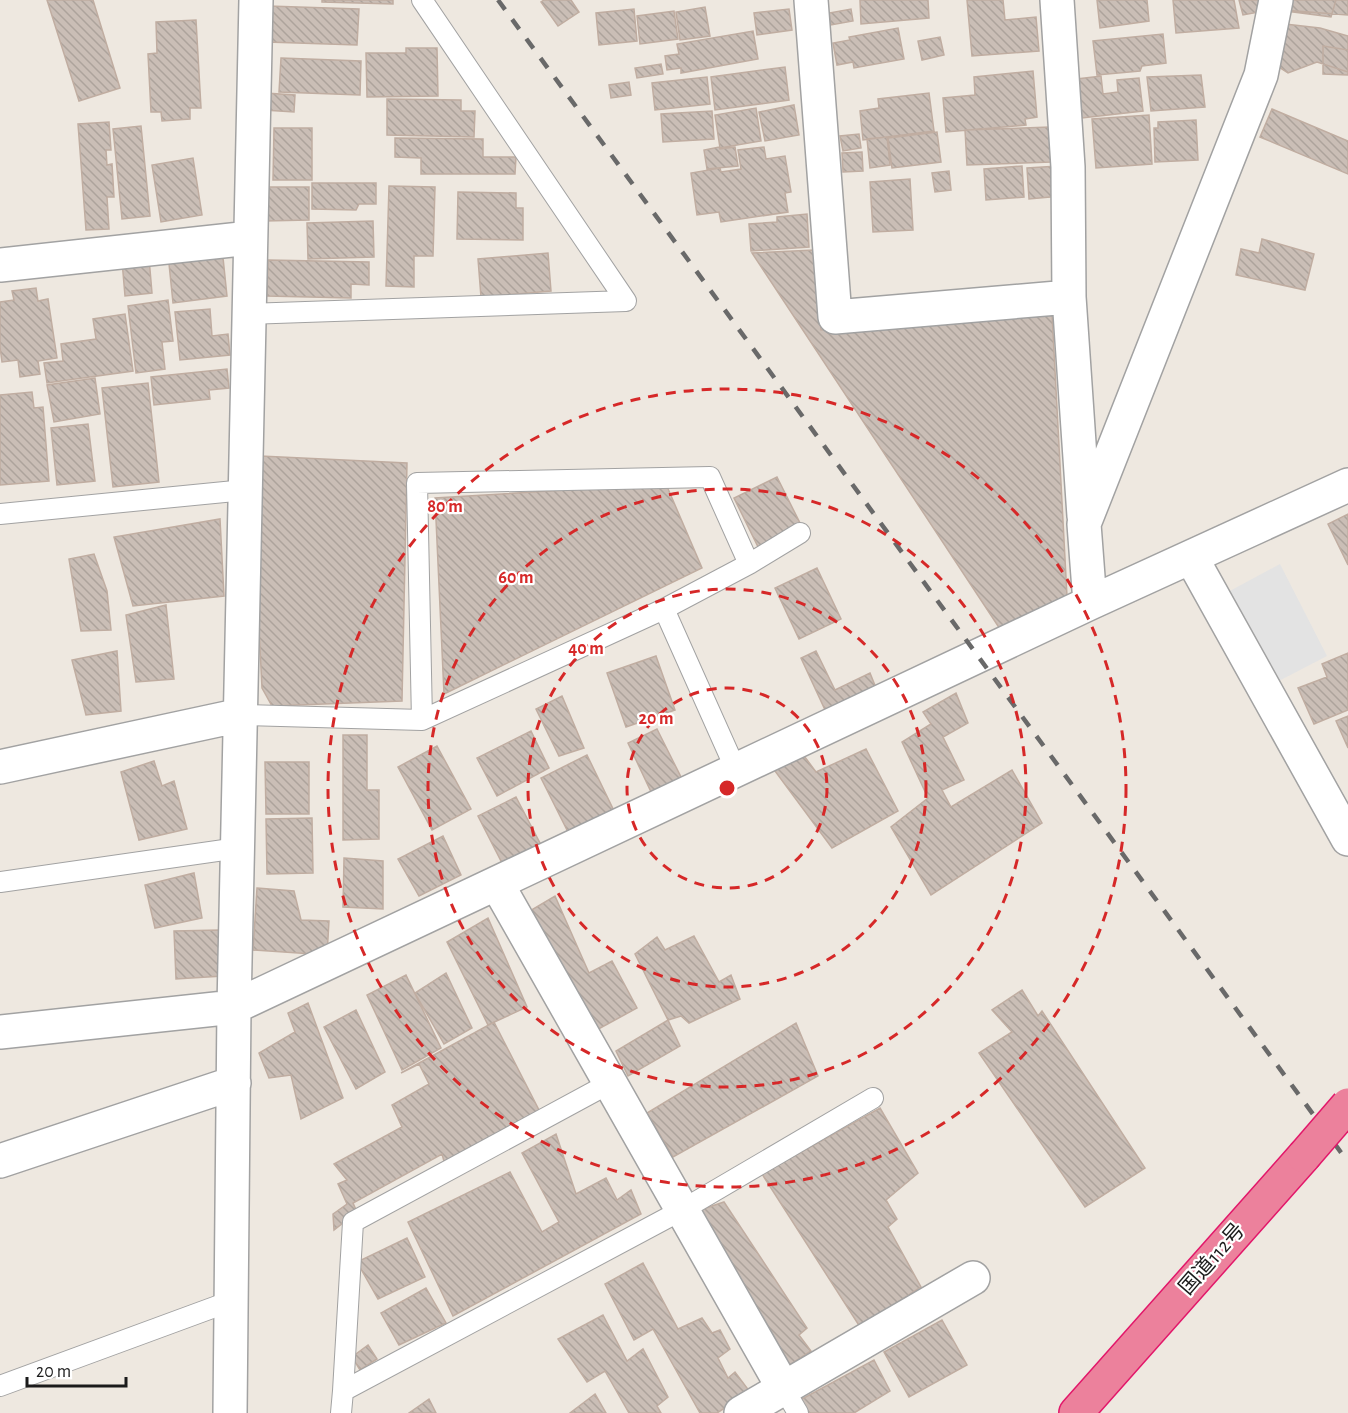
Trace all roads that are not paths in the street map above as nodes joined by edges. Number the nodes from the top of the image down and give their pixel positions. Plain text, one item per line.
1 (256, 0) edge
2 (422, 0) edge
3 (811, 0) edge
4 (1057, 0) edge
5 (1276, 0) edge
6 (250, 238) junction
7 (0, 265) edge
8 (1069, 297) junction
9 (249, 314) junction
10 (1348, 485) edge
11 (245, 490) junction
12 (0, 514) edge
13 (1084, 524) junction
14 (800, 533) dead end
15 (1191, 557) junction
16 (749, 564) junction
17 (1090, 603) junction
18 (664, 609) junction
19 (241, 715) junction
20 (422, 720) junction
21 (0, 766) edge
22 (736, 770) junction
23 (1348, 839) edge
24 (238, 848) junction
25 (0, 882) edge
26 (497, 884) junction
27 (234, 1007) junction
28 (0, 1032) edge
29 (234, 1083) junction
30 (610, 1083) junction
31 (873, 1098) dead end
32 (1348, 1105) edge
33 (0, 1161) edge
34 (682, 1210) junction
35 (973, 1278) dead end
36 (231, 1301) junction
37 (0, 1386) edge
38 (343, 1391) junction
39 (791, 1401) edge
40 (227, 1412) edge
41 (341, 1413) edge
42 (741, 1413) edge
43 (1076, 1413) edge

1 - 6 street
2 - 9 lane
3 - 8 street
4 - 8 street
5 - 13 street
6 - 7 street
6 - 9 street
8 - 13 street
9 - 11 street
10 - 15 street
11 - 12 lane
11 - 19 street
13 - 17 street
14 - 16 lane
15 - 17 street
15 - 23 street
16 - 18 lane
16 - 20 lane
17 - 22 street
18 - 20 lane
18 - 22 lane
19 - 20 lane
19 - 21 street
19 - 24 street
22 - 26 street
24 - 25 lane
24 - 27 street
26 - 27 street
26 - 30 street
27 - 28 street
27 - 29 street
29 - 33 street
29 - 36 street
30 - 34 street
30 - 38 lane
31 - 34 lane
32 - 43 highway, 国道112号, bridge
34 - 38 lane
34 - 39 street
35 - 39 street
36 - 37 lane
36 - 40 street
38 - 41 lane
39 - 42 street

